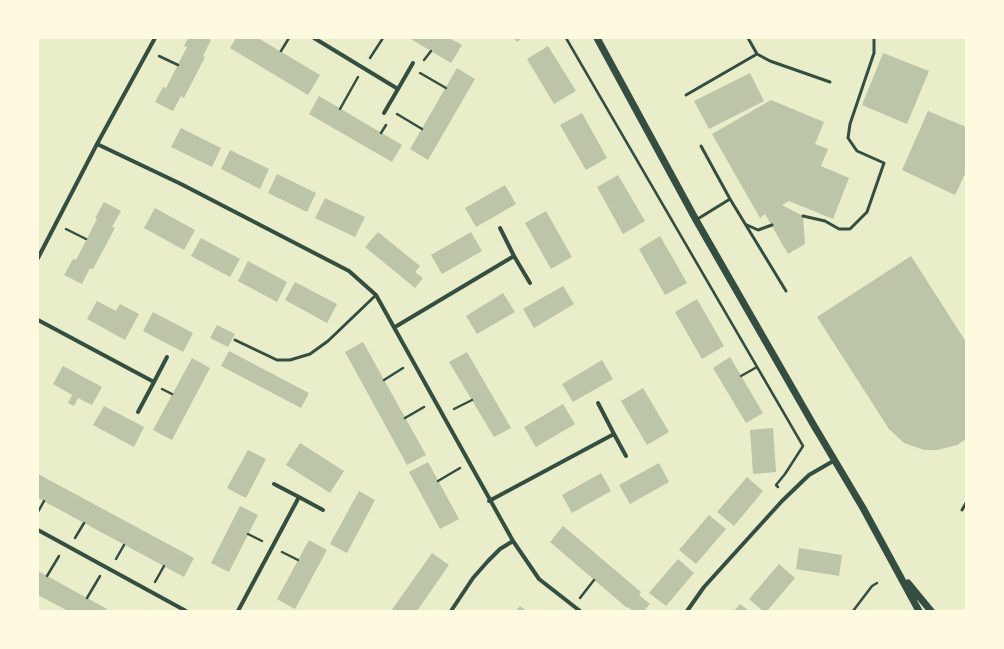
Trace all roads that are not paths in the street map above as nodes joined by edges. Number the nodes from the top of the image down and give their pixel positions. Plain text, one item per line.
1 (154, 38) edge
2 (314, 38) edge
3 (597, 38) edge
4 (748, 38) edge
5 (874, 38) edge
6 (756, 54) junction
7 (414, 63) dead end
8 (830, 82) dead end
9 (398, 89) junction
10 (686, 95) dead end
11 (384, 113) dead end
12 (97, 144) junction
13 (701, 146) dead end
14 (730, 199) junction
15 (803, 216) dead end
16 (696, 220) junction
17 (746, 225) junction
18 (772, 225) dead end
19 (500, 228) dead end
20 (514, 256) junction
21 (38, 258) edge
22 (530, 283) dead end
23 (786, 291) dead end
24 (376, 295) junction
25 (38, 320) edge
26 (395, 327) junction
27 (235, 340) dead end
28 (167, 357) dead end
29 (154, 382) junction
30 (598, 403) dead end
31 (138, 412) dead end
32 (614, 434) junction
33 (626, 456) dead end
34 (835, 460) junction
35 (274, 484) dead end
36 (299, 497) junction
37 (489, 501) junction
38 (966, 503) edge
39 (323, 510) dead end
40 (962, 510) dead end
41 (38, 530) edge
42 (513, 541) junction
43 (898, 570) junction
44 (186, 611) edge
45 (238, 611) edge
46 (451, 611) edge
47 (580, 611) edge
48 (687, 611) edge
49 (919, 611) edge
50 (931, 611) edge

1 - 12 street
2 - 9 street
3 - 16 street
4 - 6 lane
5 - 15 lane
6 - 8 lane
6 - 10 lane
7 - 9 street
9 - 11 street
12 - 21 street
12 - 24 street
13 - 14 lane
14 - 16 lane
14 - 17 lane
16 - 34 street
17 - 18 lane
17 - 23 lane
19 - 20 street
20 - 22 street
20 - 26 street
24 - 26 street
24 - 27 lane
25 - 29 street
26 - 37 street
28 - 29 street
29 - 31 street
30 - 32 street
32 - 33 street
32 - 37 street
34 - 43 street
34 - 48 street
35 - 36 street
36 - 39 street
36 - 45 street
37 - 42 street
38 - 40 lane
41 - 44 street
42 - 46 street
42 - 47 street
43 - 49 street
43 - 50 street

